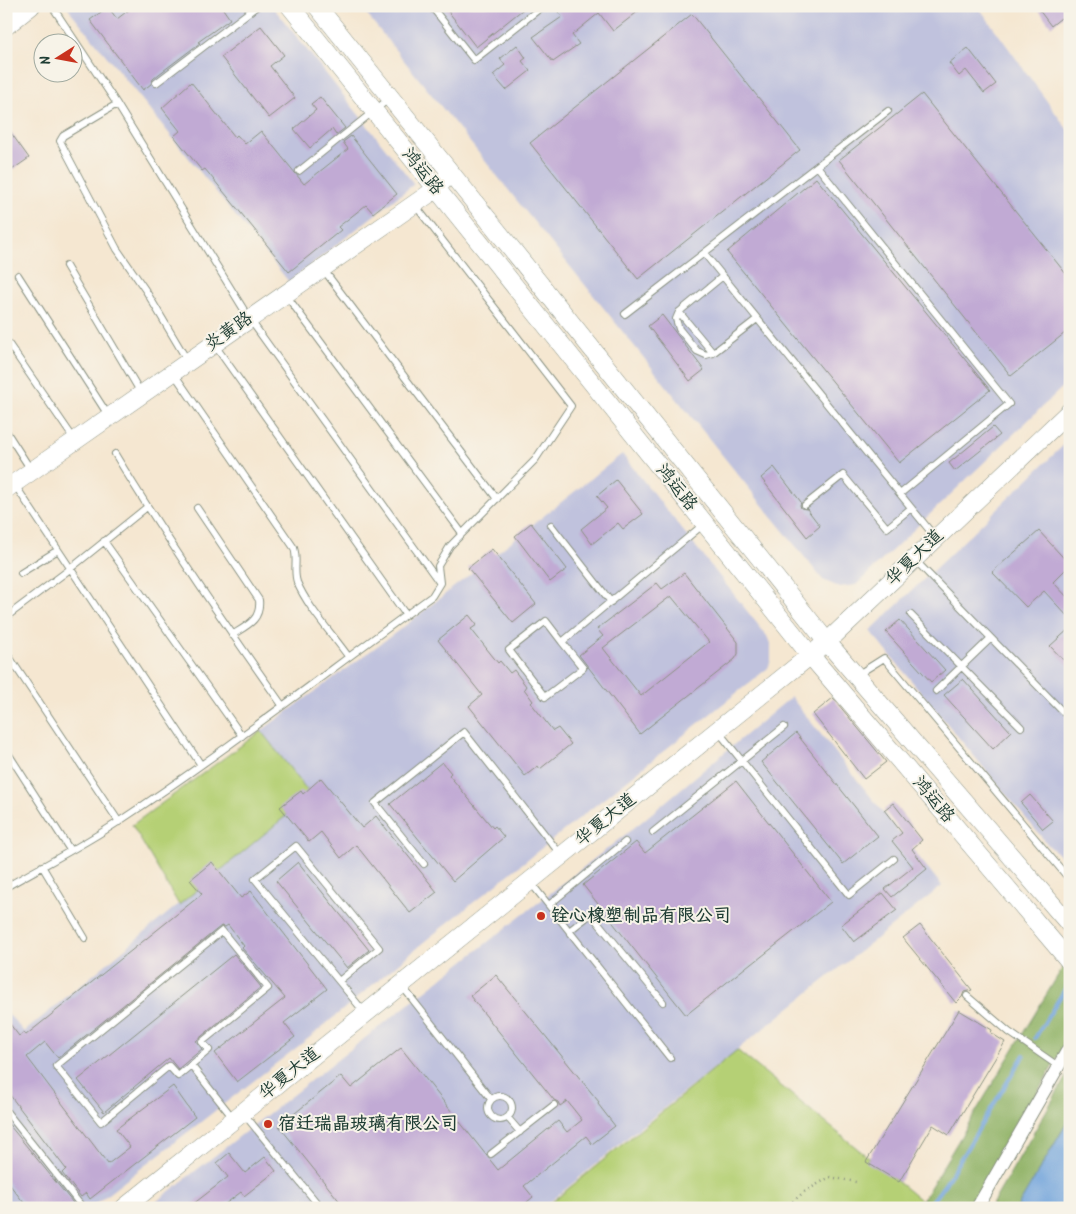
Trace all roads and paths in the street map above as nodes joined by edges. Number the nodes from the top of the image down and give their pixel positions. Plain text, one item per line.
1 (31, 6) edge
2 (52, 6) edge
3 (257, 6) edge
4 (290, 6) edge
5 (317, 6) edge
6 (431, 6) edge
7 (542, 6) edge
8 (6, 26) edge
9 (156, 83) dead end
10 (390, 98) junction
11 (117, 104) junction
12 (374, 111) junction
13 (888, 111) dead end
14 (817, 166) junction
15 (300, 171) dead end
16 (450, 173) junction
17 (436, 189) junction
18 (414, 204) junction
19 (704, 253) junction
20 (66, 266) dead end
21 (322, 268) junction
22 (18, 275) dead end
23 (723, 276) junction
24 (285, 293) junction
25 (679, 312) junction
26 (625, 314) dead end
27 (249, 318) junction
28 (758, 319) junction
29 (6, 340) edge
30 (213, 343) junction
31 (713, 353) junction
32 (188, 361) junction
33 (178, 378) dead end
34 (141, 394) junction
35 (1070, 411) edge
36 (109, 416) junction
37 (6, 431) edge
38 (75, 440) junction
39 (115, 454) dead end
40 (31, 471) junction
41 (10, 486) edge
42 (900, 494) junction
43 (497, 499) junction
44 (805, 504) dead end
45 (147, 507) junction
46 (197, 508) dead end
47 (911, 508) junction
48 (705, 524) junction
49 (551, 525) dead end
50 (462, 533) junction
51 (936, 538) junction
52 (104, 541) junction
53 (58, 550) junction
54 (914, 559) junction
55 (70, 569) junction
56 (21, 573) dead end
57 (440, 583) junction
58 (611, 602) junction
59 (406, 615) junction
60 (911, 615) dead end
61 (6, 616) edge
62 (232, 635) junction
63 (991, 638) junction
64 (562, 642) junction
65 (827, 642) junction
66 (6, 652) edge
67 (348, 656) junction
68 (811, 656) junction
69 (962, 666) junction
70 (856, 676) junction
71 (936, 691) dead end
72 (282, 705) junction
73 (1064, 713) dead end
74 (784, 727) dead end
75 (1021, 727) dead end
76 (718, 731) junction
77 (242, 736) junction
78 (6, 750) edge
79 (742, 761) junction
80 (201, 765) junction
81 (119, 822) junction
82 (654, 832) dead end
83 (625, 842) dead end
84 (70, 850) junction
85 (562, 856) junction
86 (894, 860) dead end
87 (424, 864) dead end
88 (42, 866) junction
89 (1070, 880) edge
90 (530, 881) junction
91 (6, 887) edge
92 (548, 905) junction
93 (1070, 925) edge
94 (569, 931) junction
95 (85, 938) dead end
96 (1070, 962) edge
97 (339, 981) junction
98 (401, 985) junction
99 (967, 996) dead end
100 (663, 1002) dead end
101 (366, 1014) junction
102 (1070, 1046) edge
103 (670, 1058) dead end
104 (191, 1065) junction
105 (1058, 1066) junction
106 (491, 1099) junction
107 (554, 1106) dead end
108 (6, 1111) edge
109 (238, 1116) junction
110 (508, 1118) junction
111 (520, 1132) junction
112 (491, 1154) dead end
113 (856, 1182) dead end
114 (83, 1208) edge
115 (124, 1208) edge
116 (321, 1208) edge
117 (785, 1208) edge
118 (977, 1208) edge

1 - 8 street
2 - 11 lane
3 - 9 lane
4 - 12 street, 鸿运路
5 - 10 street, 鸿运路
6 - 7 lane
10 - 12 lane
10 - 16 street, 鸿运路
11 - 27 lane
11 - 32 lane
12 - 15 lane
12 - 17 street, 鸿运路
13 - 14 lane
14 - 19 lane
14 - 42 lane
16 - 17 street, 炎黄路
16 - 65 street, 鸿运路
17 - 18 street, 炎黄路
17 - 48 street, 鸿运路
18 - 21 street, 炎黄路
18 - 43 lane
19 - 23 lane
19 - 26 lane
20 - 34 lane
21 - 24 street, 炎黄路
21 - 43 lane
22 - 36 lane
23 - 25 lane
23 - 28 lane
24 - 27 street, 炎黄路
24 - 50 lane
25 - 31 lane
25 - 31 lane
27 - 30 street, 炎黄路
27 - 57 lane
28 - 31 lane
28 - 42 lane
29 - 38 lane
30 - 32 street, 炎黄路
30 - 59 lane
32 - 34 street, 炎黄路
33 - 67 lane
34 - 36 street, 炎黄路
35 - 51 street, 华夏大道
36 - 38 street, 炎黄路
37 - 40 lane
38 - 40 street, 炎黄路
39 - 45 lane
40 - 41 street, 炎黄路
41 - 53 lane
42 - 47 lane
43 - 50 lane
44 - 47 lane
45 - 52 lane
45 - 62 lane
46 - 62 lane
47 - 51 lane
48 - 58 lane
48 - 68 street, 鸿运路
49 - 58 lane
50 - 57 lane
51 - 54 street, 华夏大道
52 - 55 lane
52 - 77 lane
53 - 55 lane
53 - 56 lane
54 - 63 lane
54 - 65 street, 华夏大道
55 - 61 lane
55 - 80 lane
57 - 59 lane
58 - 64 lane
59 - 67 lane
60 - 69 lane
62 - 72 lane
63 - 69 lane
63 - 73 lane
64 - 64 lane
65 - 68 street, 华夏大道
65 - 70 street, 鸿运路
66 - 81 lane
67 - 72 lane
68 - 76 street, 华夏大道
68 - 96 street, 鸿运路
69 - 71 lane
69 - 75 lane
70 - 89 lane
70 - 93 street, 鸿运路
72 - 77 lane
74 - 79 lane
76 - 79 lane
76 - 85 street, 华夏大道
77 - 80 lane
78 - 84 lane
79 - 82 lane
79 - 86 lane
80 - 81 lane
81 - 84 lane
83 - 92 lane
84 - 88 lane
85 - 87 lane
85 - 90 street, 华夏大道
88 - 91 lane
88 - 95 lane
90 - 92 lane
90 - 98 street, 华夏大道
92 - 94 lane
94 - 100 lane
94 - 103 lane
97 - 97 lane
97 - 101 lane
98 - 101 street, 华夏大道
98 - 106 lane
99 - 105 lane
101 - 109 street, 华夏大道
102 - 105 street
104 - 104 lane
104 - 109 lane
105 - 118 street
106 - 110 lane
106 - 110 lane
107 - 111 lane
108 - 114 lane
109 - 115 street, 华夏大道
109 - 116 lane
110 - 111 lane
111 - 112 lane
113 - 117 path

